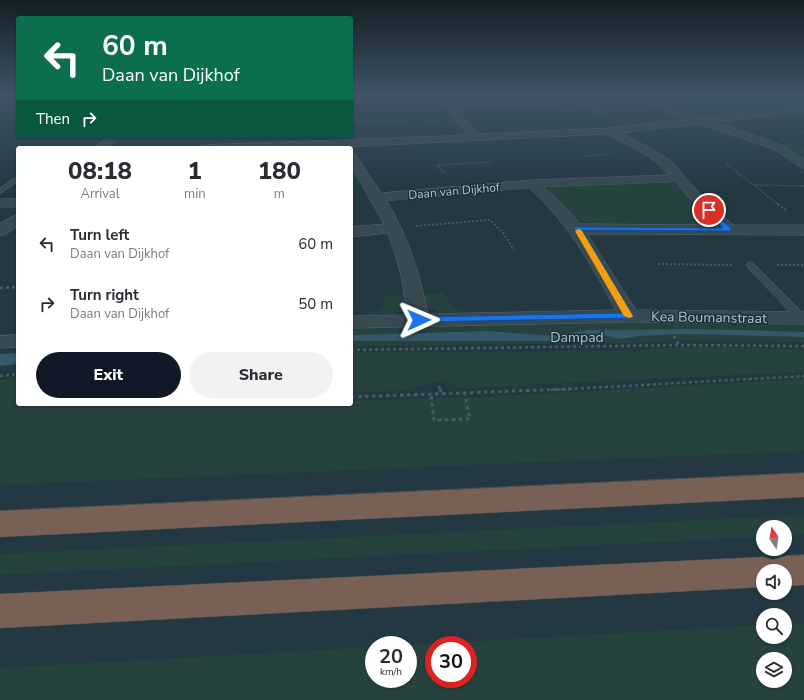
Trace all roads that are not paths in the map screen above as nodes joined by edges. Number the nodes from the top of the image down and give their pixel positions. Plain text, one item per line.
1 (467, 127) edge
2 (644, 127) edge
3 (719, 127) edge
4 (608, 131) junction
5 (477, 137) junction
6 (113, 138) edge
7 (103, 146) edge
8 (345, 146) edge
9 (353, 159) edge
10 (804, 165) edge
11 (680, 178) junction
12 (16, 180) edge
13 (532, 184) junction
14 (0, 192) edge
15 (376, 198) junction
16 (0, 203) edge
17 (16, 203) edge
18 (16, 220) edge
19 (393, 228) junction
20 (577, 228) junction
21 (729, 230) junction
22 (804, 230) edge
23 (0, 232) edge
24 (353, 232) edge
25 (750, 265) dead end
26 (629, 316) junction
27 (803, 318) edge
28 (419, 320) junction
29 (353, 322) edge
30 (16, 341) edge
31 (0, 342) edge
32 (804, 485) edge
33 (0, 524) edge
34 (804, 570) edge
35 (792, 571) edge
36 (756, 572) edge
37 (0, 610) edge

1 - 5 street
2 - 4 street
3 - 10 street
4 - 5 street
4 - 11 street
5 - 8 street
6 - 7 street
9 - 15 street
11 - 13 street, Daan van Dijkhof
11 - 21 street
12 - 14 lane
13 - 15 street, Daan van Dijkhof
13 - 20 street
15 - 19 street
16 - 17 street
18 - 23 street
19 - 24 street
19 - 28 street
20 - 21 street
20 - 26 street
21 - 22 street
25 - 27 lane
26 - 27 street, Kea Boumanstraat
26 - 28 street, Kea Boumanstraat
28 - 29 street, Kea Boumanstraat
30 - 31 street
32 - 33 highway
34 - 35 highway
36 - 37 highway

